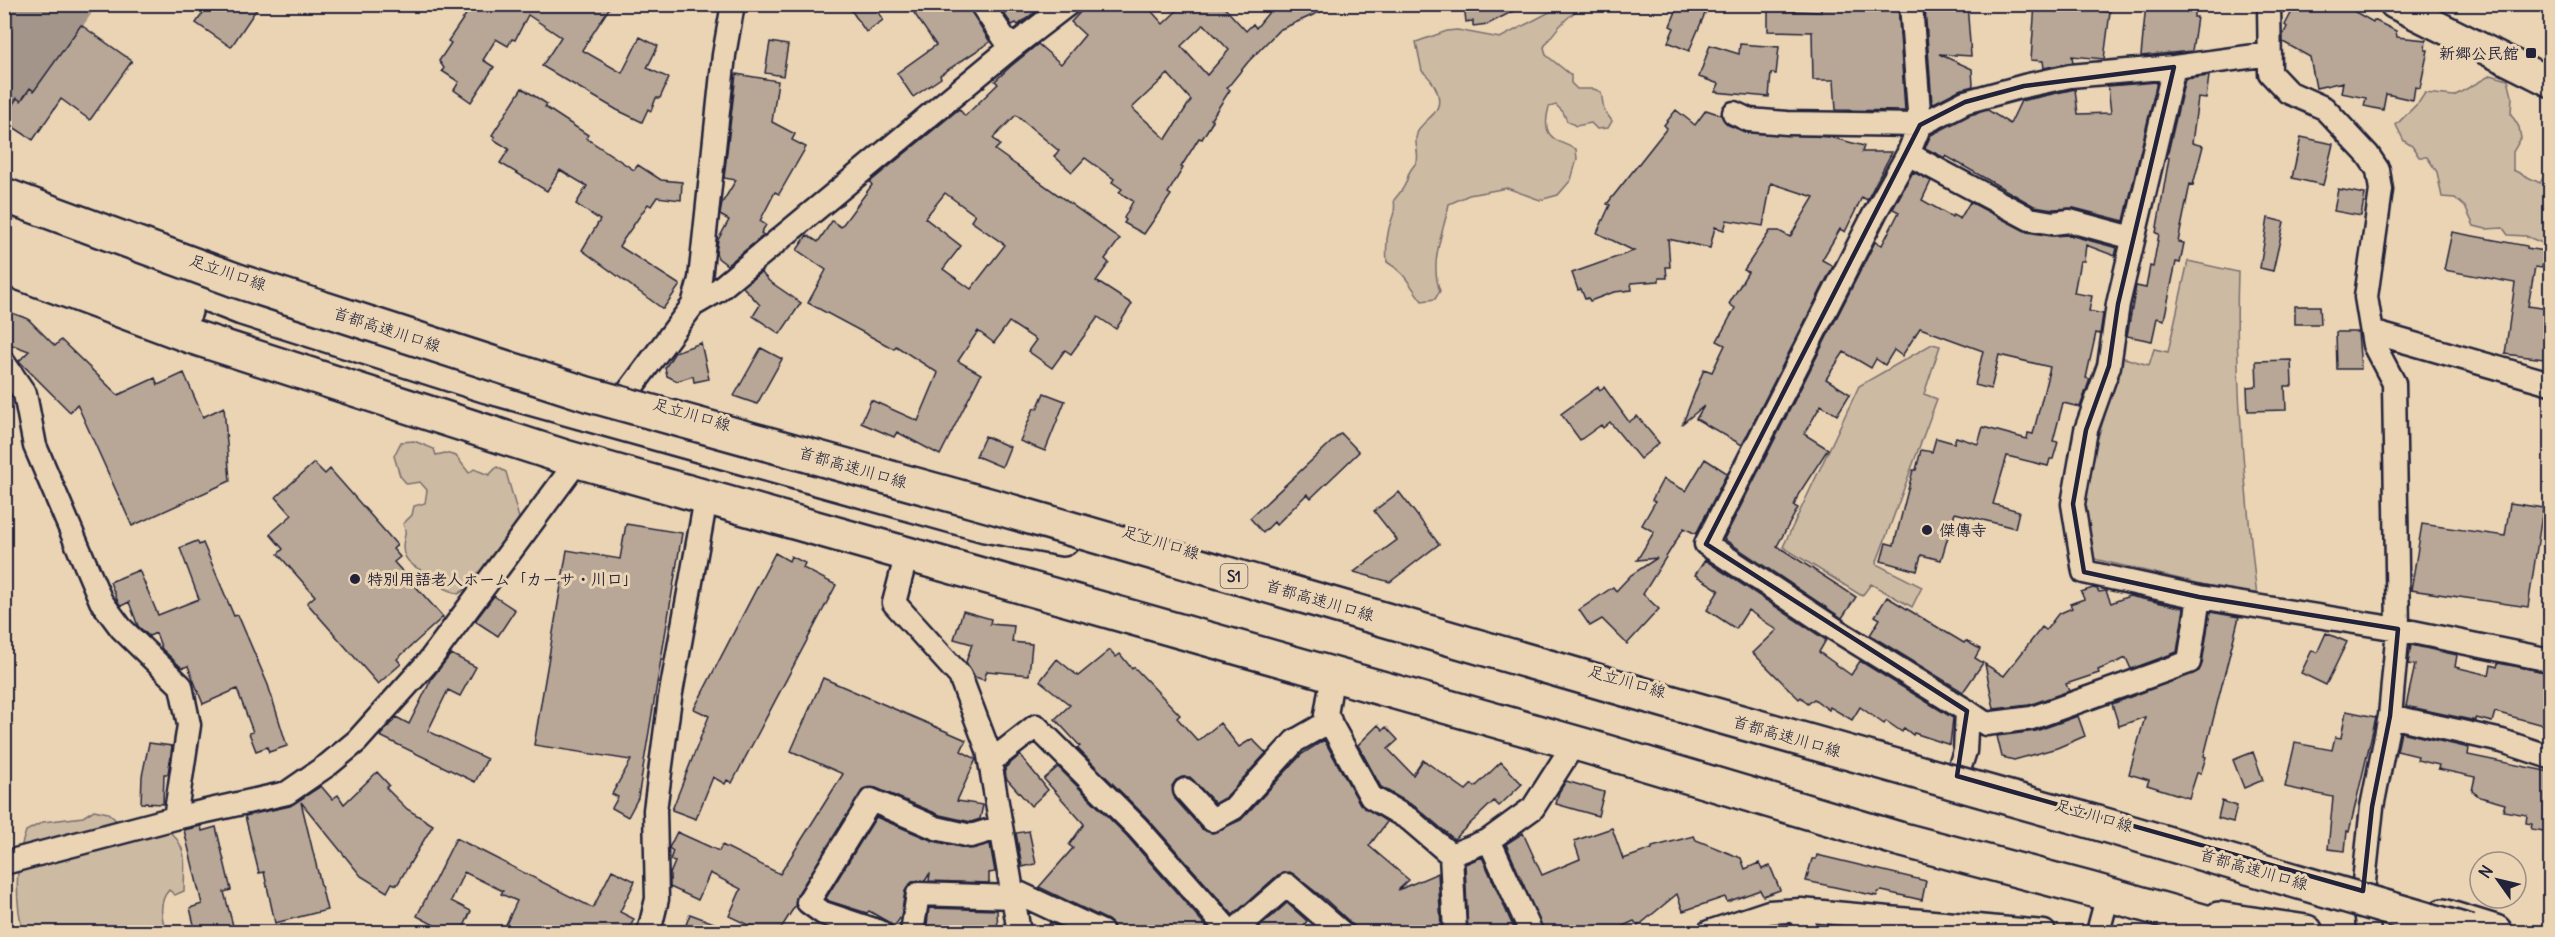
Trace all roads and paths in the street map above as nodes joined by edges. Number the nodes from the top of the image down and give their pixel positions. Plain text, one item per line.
1 (733, 4) edge
2 (981, 4) edge
3 (1068, 4) edge
4 (1911, 4) edge
5 (2270, 4) edge
6 (2394, 4) edge
7 (1011, 48) junction
8 (2270, 54) junction
9 (2174, 67) junction
10 (2550, 82) edge
11 (1734, 113) dead end
12 (1920, 125) junction
13 (1908, 154) junction
14 (4, 189) edge
15 (4, 195) edge
16 (4, 215) edge
17 (2133, 238) junction
18 (4, 240) edge
19 (4, 267) edge
20 (4, 276) edge
21 (693, 305) junction
22 (2372, 332) junction
23 (4, 363) edge
24 (2550, 383) edge
25 (625, 396) junction
26 (427, 413) junction
27 (573, 467) junction
28 (705, 504) junction
29 (905, 561) junction
30 (1195, 565) junction
31 (2199, 597) junction
32 (2398, 629) junction
33 (2550, 654) edge
34 (1331, 685) junction
35 (1967, 711) junction
36 (2390, 716) junction
37 (1330, 721) junction
38 (1570, 750) junction
39 (2550, 757) edge
40 (990, 762) junction
41 (1957, 776) junction
42 (1185, 790) dead end
43 (175, 818) junction
44 (1001, 827) junction
45 (1489, 840) junction
46 (1451, 855) junction
47 (4, 863) edge
48 (2363, 891) junction
49 (1012, 893) junction
50 (1801, 910) junction
51 (2175, 913) junction
52 (2102, 917) edge
53 (1339, 932) edge
54 (649, 933) edge
55 (880, 933) edge
56 (912, 933) edge
57 (1019, 933) edge
58 (1102, 933) edge
59 (1231, 933) edge
60 (1455, 933) edge
61 (1531, 933) edge
62 (1709, 933) edge
63 (1805, 933) edge
64 (2044, 933) edge
65 (2209, 933) edge
66 (2241, 933) edge
67 (2306, 933) edge
68 (2369, 933) edge
69 (2470, 933) edge
70 (2495, 933) edge

1 - 21 street
2 - 7 street
3 - 7 street
4 - 12 street
5 - 8 street
6 - 10 street
7 - 21 street
8 - 9 street
8 - 22 street
9 - 12 street
9 - 17 street
11 - 12 street
12 - 13 street
13 - 17 street
13 - 35 street
14 - 25 main road, 足立川口線
15 - 30 main road, 首都高速川口線 / S1, bridge
16 - 30 main road, bridge
17 - 31 street
18 - 26 main road
19 - 26 main road
20 - 27 main road
21 - 25 street
22 - 24 street
22 - 32 street
23 - 43 street
25 - 41 main road, 足立川口線
26 - 51 main road
27 - 28 main road
27 - 43 street
28 - 29 main road
28 - 54 street
29 - 34 main road
29 - 40 street
30 - 69 main road, 首都高速川口線 / S1, bridge
31 - 32 street
31 - 35 street
32 - 33 street
32 - 36 street
34 - 37 street
34 - 38 main road
35 - 41 street
36 - 39 street
36 - 48 street
37 - 42 street
37 - 46 street
38 - 45 street
38 - 52 main road
40 - 44 street
40 - 59 street
41 - 48 main road, 足立川口線
43 - 47 street
44 - 49 street
44 - 55 street
45 - 46 street
45 - 61 street
46 - 60 street
48 - 68 street
48 - 70 main road, 足立川口線
49 - 56 street
49 - 57 street
49 - 58 street
50 - 62 street
50 - 63 street
50 - 64 street
51 - 66 main road
51 - 67 main road
52 - 65 main road
53 - 59 street

